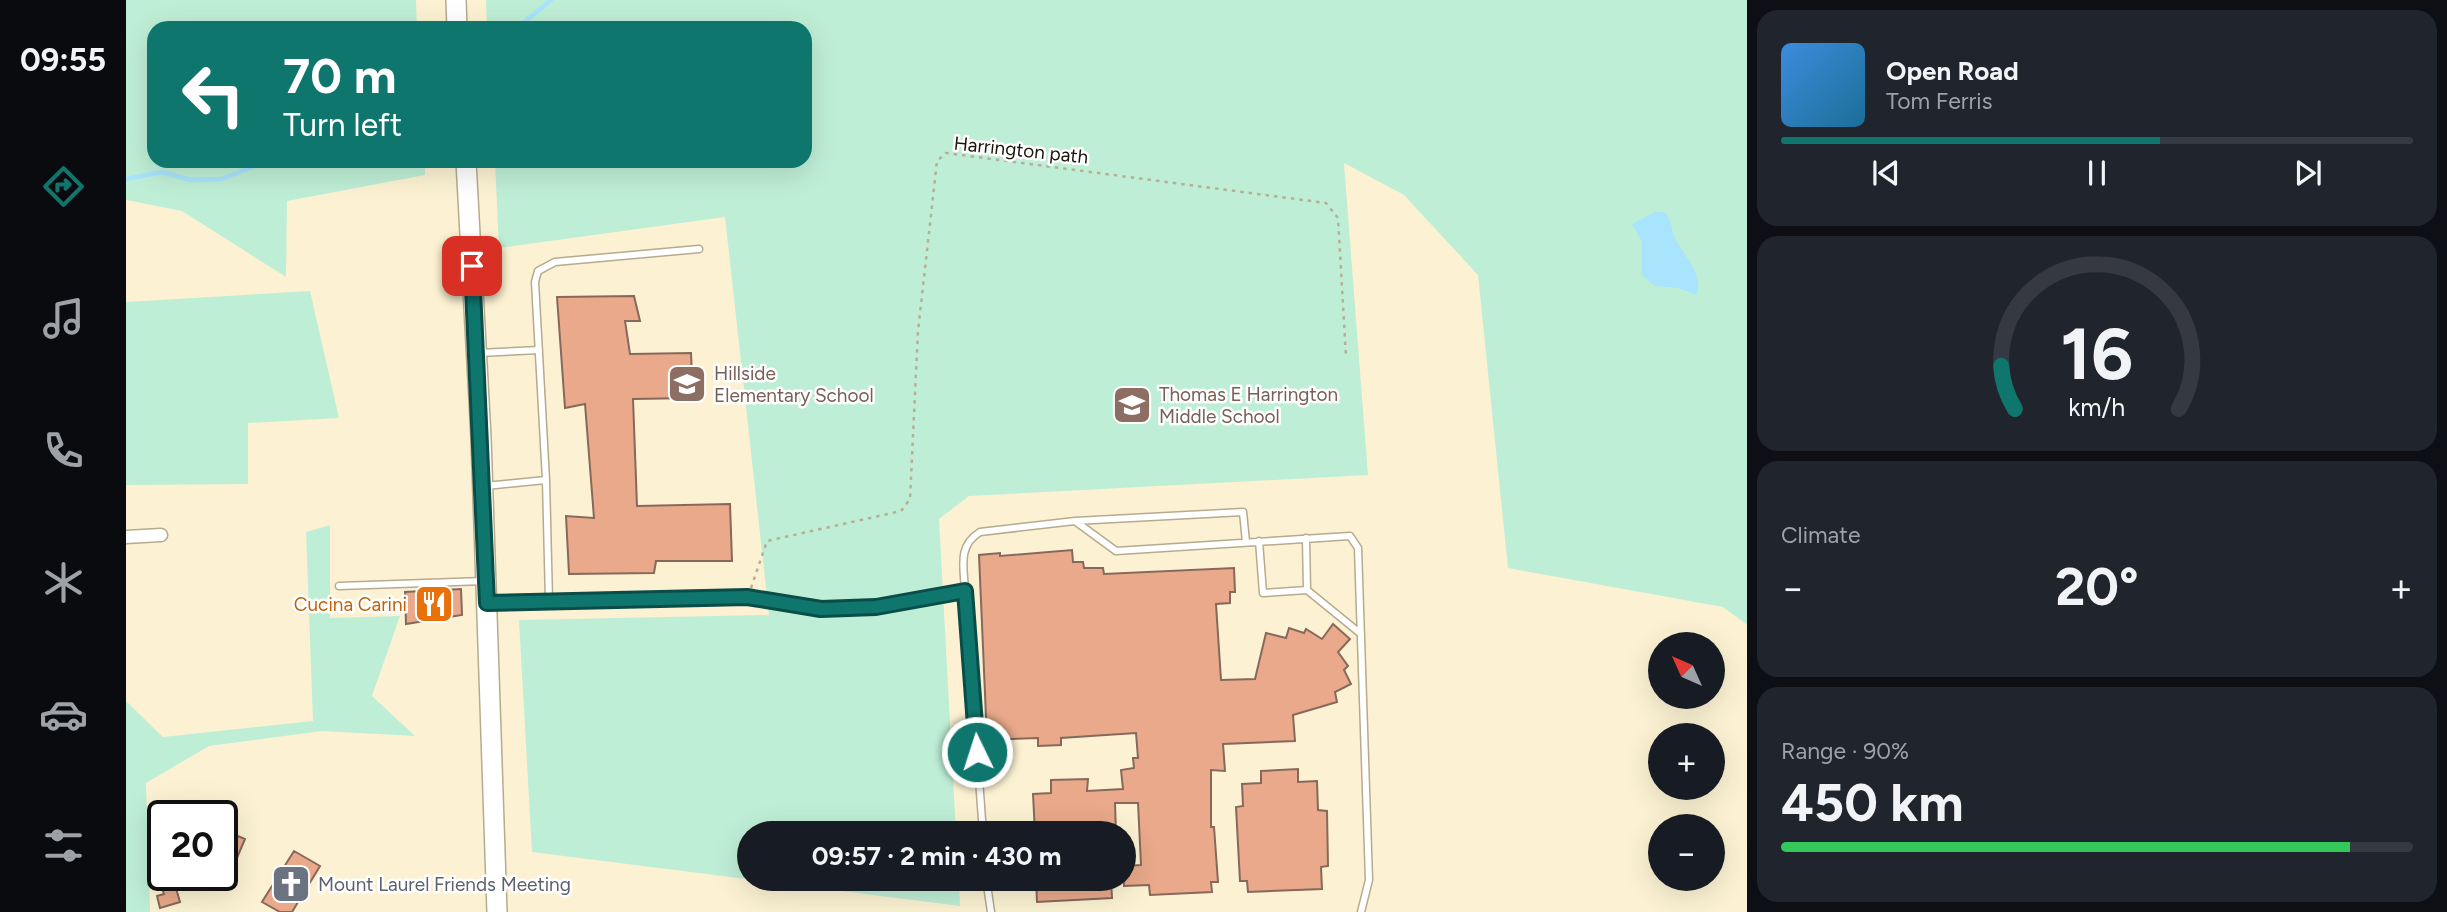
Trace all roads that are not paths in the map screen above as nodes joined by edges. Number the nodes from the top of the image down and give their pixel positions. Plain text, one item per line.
1 (456, 0) edge
2 (457, 21) edge
3 (466, 168) edge
4 (699, 249) dead end
5 (539, 350) junction
6 (477, 354) junction
7 (547, 480) junction
8 (483, 486) junction
9 (1076, 522) junction
10 (161, 535) dead end
11 (126, 537) edge
12 (1306, 538) junction
13 (1259, 541) junction
14 (1246, 542) junction
15 (486, 580) junction
16 (340, 586) dead end
17 (1307, 590) junction
18 (965, 591) junction
19 (549, 601) junction
20 (487, 603) junction
21 (1361, 634) junction
22 (982, 821) edge
23 (988, 891) edge
24 (497, 912) edge
25 (991, 912) edge
26 (1361, 912) edge

1 - 2 main road
3 - 6 main road
4 - 5 lane
5 - 6 lane
5 - 7 lane
6 - 8 main road
7 - 8 lane
7 - 19 lane
8 - 15 main road
9 - 14 lane
9 - 14 lane
9 - 18 lane
10 - 11 street
12 - 13 lane
12 - 17 lane
12 - 21 lane
13 - 14 lane
13 - 17 lane
15 - 16 lane
15 - 20 main road
17 - 21 lane
18 - 19 lane
18 - 22 lane
19 - 20 lane
20 - 24 main road
21 - 26 lane
23 - 25 lane

